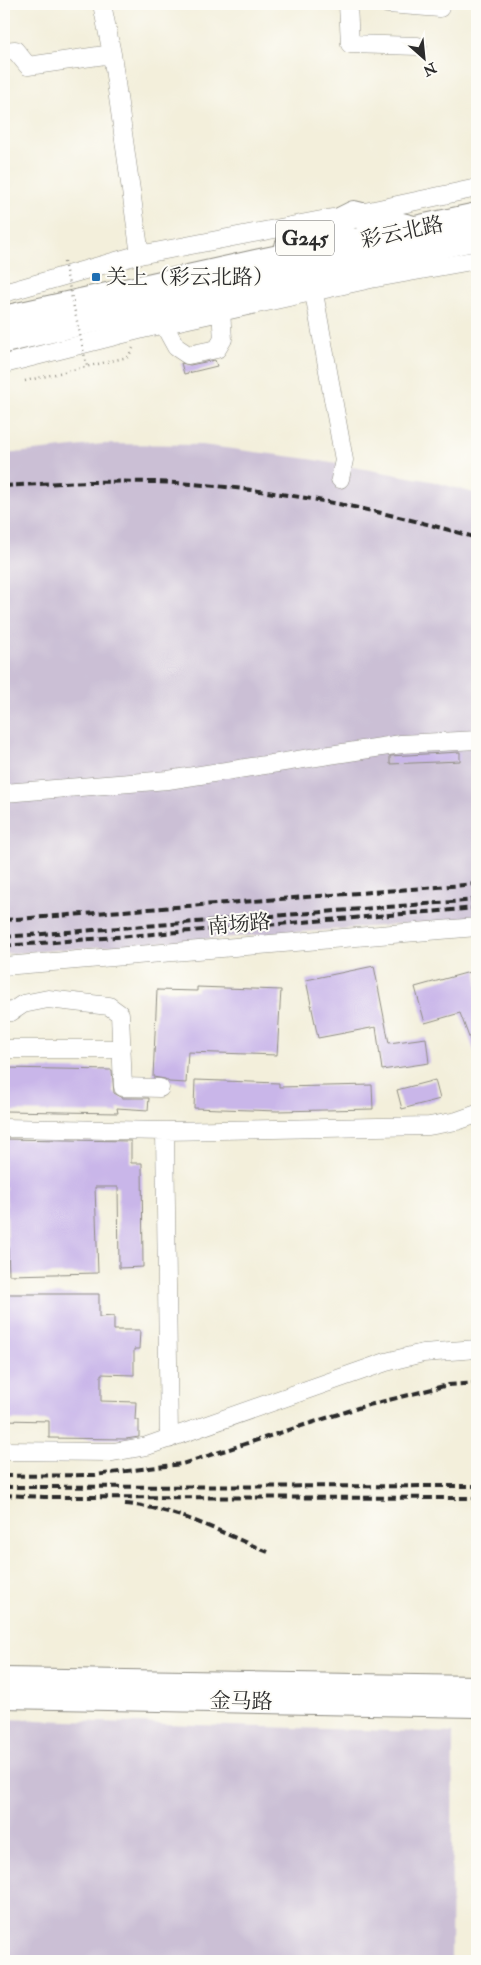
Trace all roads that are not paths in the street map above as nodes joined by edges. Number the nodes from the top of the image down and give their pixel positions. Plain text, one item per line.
1 (102, 4) edge
2 (348, 4) edge
3 (388, 4) edge
4 (440, 8) dead end
5 (418, 46) dead end
6 (4, 51) edge
7 (112, 54) junction
8 (477, 188) edge
9 (354, 214) junction
10 (477, 216) edge
11 (477, 238) edge
12 (416, 240) junction
13 (140, 255) junction
14 (477, 260) edge
15 (256, 262) junction
16 (371, 279) junction
17 (305, 285) junction
18 (4, 293) edge
19 (222, 312) junction
20 (4, 319) edge
21 (164, 325) junction
22 (4, 340) edge
23 (4, 364) edge
24 (340, 479) dead end
25 (477, 740) edge
26 (4, 793) edge
27 (477, 927) edge
28 (4, 966) edge
29 (4, 1013) edge
30 (4, 1049) edge
31 (122, 1049) junction
32 (160, 1088) dead end
33 (477, 1114) edge
34 (4, 1128) edge
35 (165, 1131) junction
36 (477, 1349) edge
37 (169, 1439) junction
38 (4, 1451) edge
39 (4, 1679) edge
40 (477, 1687) edge
41 (4, 1697) edge
42 (477, 1706) edge

1 - 7 street
2 - 5 street
3 - 4 street
6 - 7 street
7 - 13 street
8 - 9 street, G245
9 - 12 highway
9 - 13 street
9 - 15 highway, G245
10 - 12 highway, 彩云北路
11 - 12 highway, 彩云北路
12 - 15 highway, 彩云北路
12 - 16 highway
12 - 17 highway, 彩云北路
13 - 18 street
14 - 16 street, G245
15 - 20 highway, 彩云北路
16 - 17 highway, G245
17 - 19 street
17 - 22 highway, 彩云北路
17 - 24 street
19 - 21 street
19 - 21 street
21 - 23 street
25 - 26 street
27 - 28 street, 南场路
29 - 31 street
30 - 31 street
31 - 32 street
33 - 35 street
34 - 35 street
35 - 37 street
36 - 37 street
37 - 38 street
39 - 40 main road, 金马路
41 - 42 main road, 金马路

